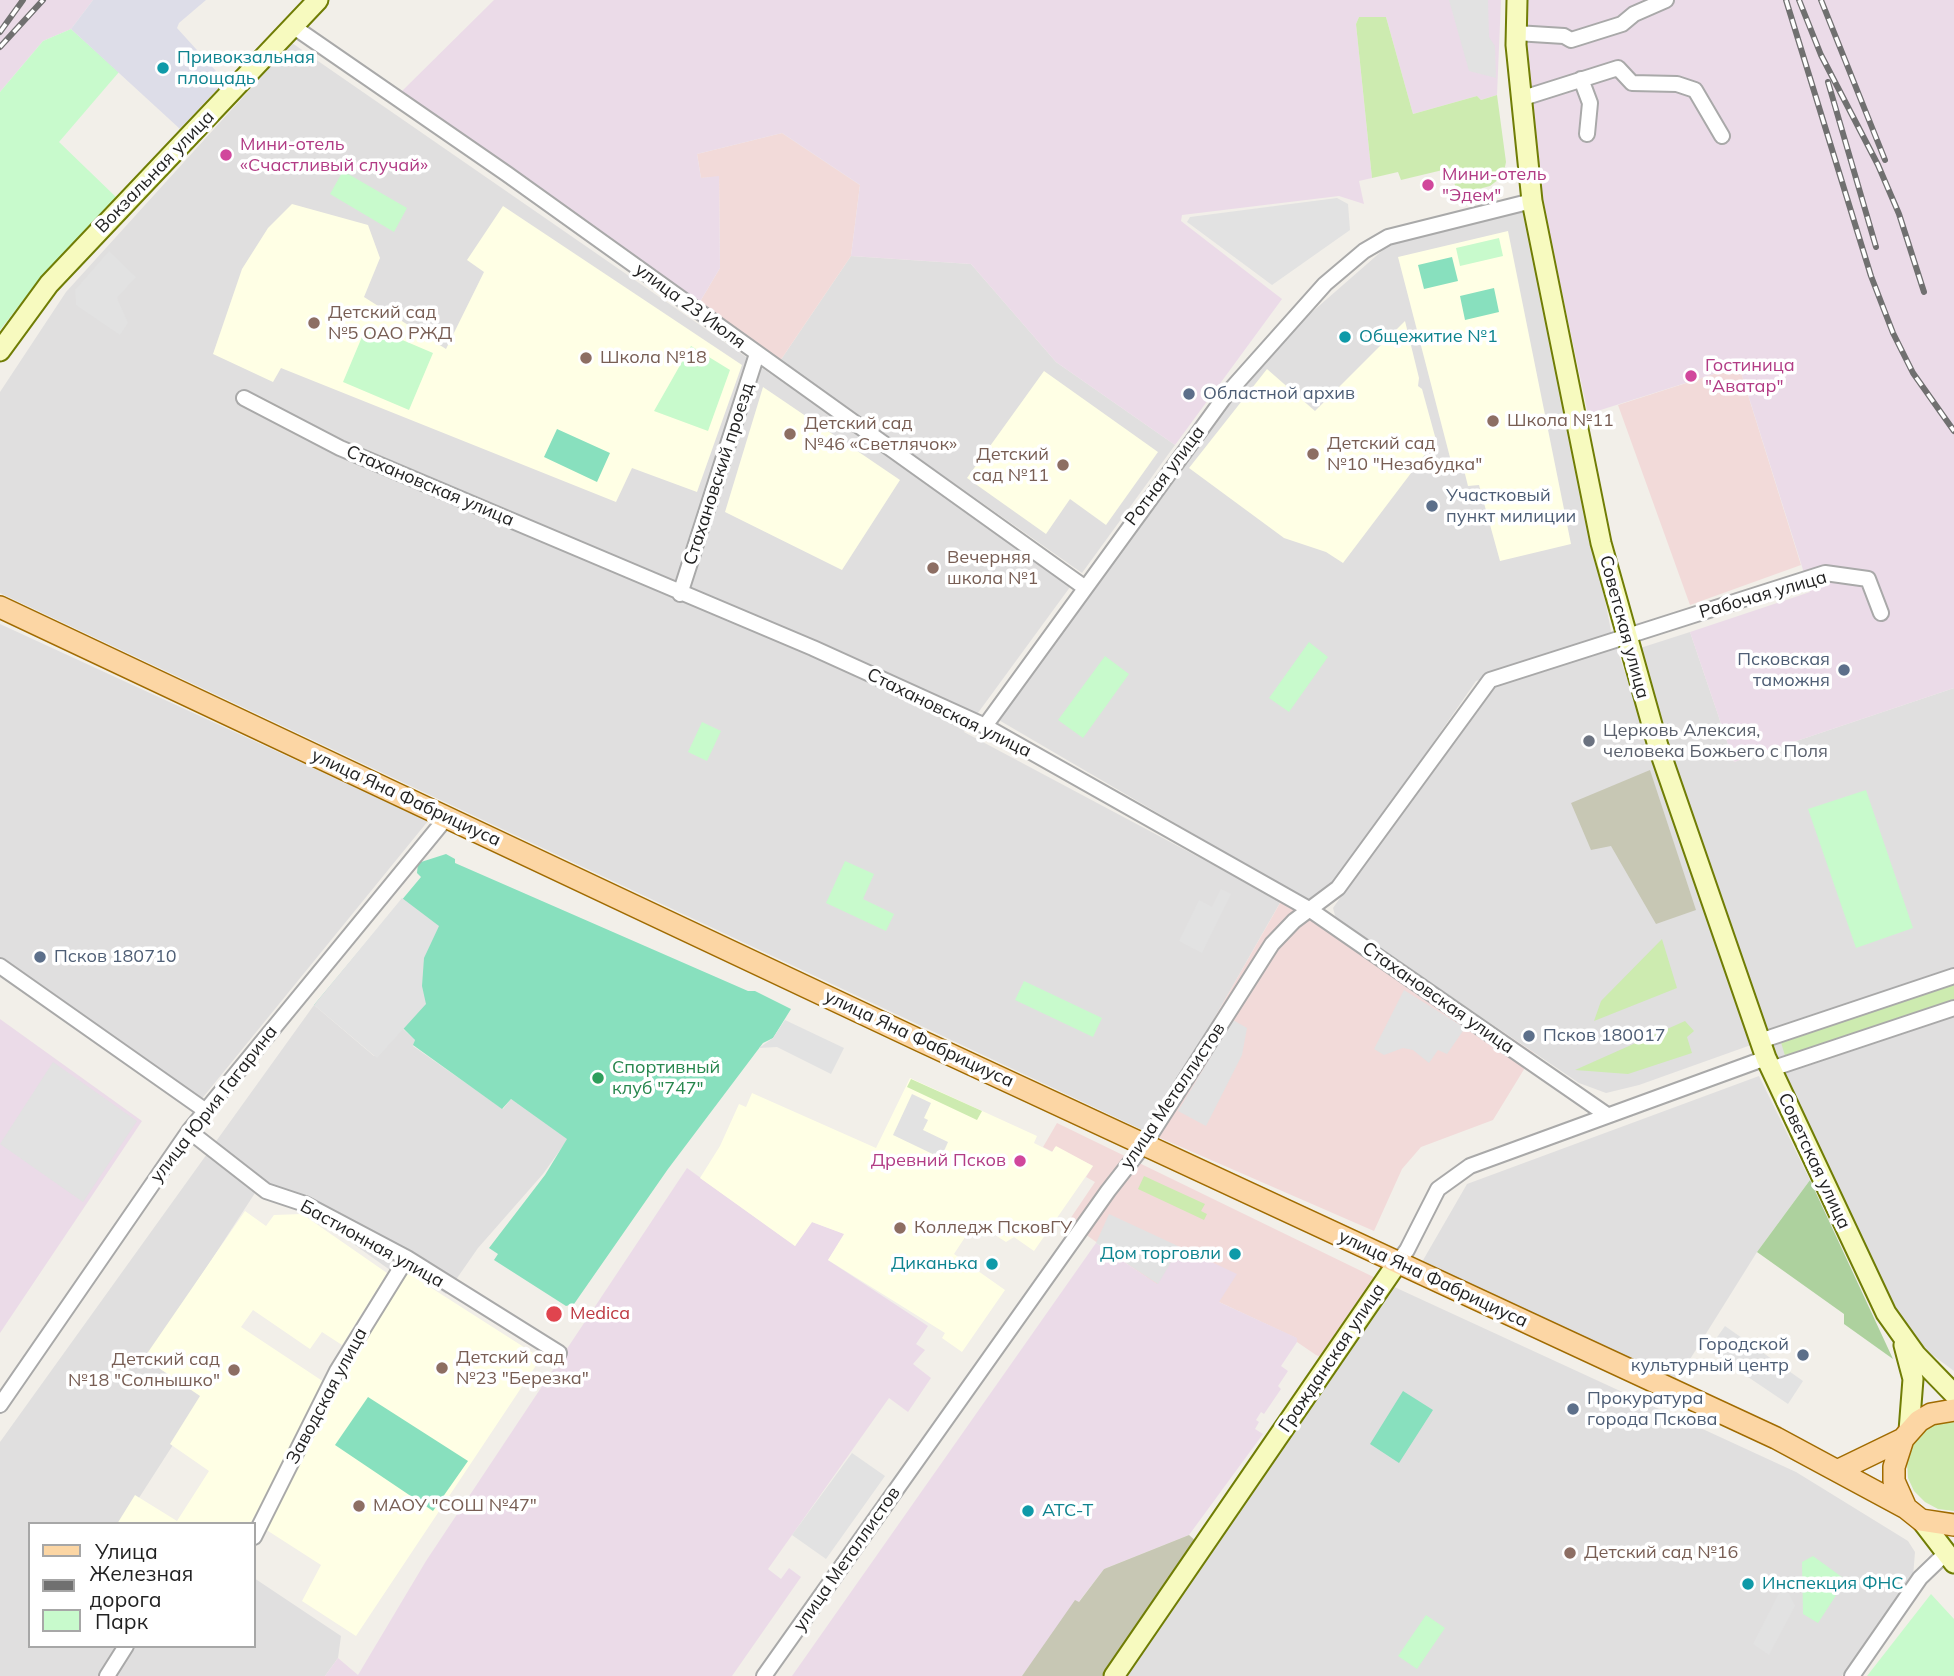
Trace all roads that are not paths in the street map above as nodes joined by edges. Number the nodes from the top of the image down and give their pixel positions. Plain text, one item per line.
1 (318, 0) edge
2 (1517, 0) edge
3 (1667, 0) edge
4 (293, 27) junction
5 (1516, 33) junction
6 (1581, 79) junction
7 (1520, 99) junction
8 (1587, 134) dead end
9 (1722, 136) dead end
10 (1532, 201) junction
11 (0, 351) edge
12 (757, 354) junction
13 (244, 398) dead end
14 (1084, 587) junction
15 (680, 594) junction
16 (0, 607) edge
17 (1881, 613) dead end
18 (1625, 638) junction
19 (985, 726) junction
20 (447, 817) junction
21 (1309, 909) junction
22 (0, 966) edge
23 (1954, 976) edge
24 (1954, 1008) edge
25 (1765, 1056) junction
26 (206, 1111) junction
27 (1607, 1115) junction
28 (189, 1131) junction
29 (1144, 1144) junction
30 (407, 1258) junction
31 (1398, 1262) junction
32 (1902, 1338) junction
33 (558, 1353) dead end
34 (1954, 1394) edge
35 (0, 1405) edge
36 (1954, 1410) edge
37 (1906, 1435) junction
38 (1839, 1470) junction
39 (1913, 1514) junction
40 (1954, 1525) edge
41 (256, 1532) edge
42 (1950, 1558) edge
43 (125, 1648) edge
44 (107, 1676) edge
45 (764, 1676) edge
46 (1114, 1676) edge
47 (1852, 1676) edge

1 - 4 street, Вокзальная улица
2 - 5 street, Советская улица
3 - 5 street
4 - 11 street, Вокзальная улица
4 - 12 street, улица 23 Июля
5 - 7 street, Советская улица
6 - 7 street
6 - 8 street
6 - 9 street
7 - 10 street, Советская улица
10 - 14 street, Ротная улица
10 - 18 street, Советская улица
12 - 14 street, улица 23 Июля
12 - 15 street, Стахановский проезд
13 - 15 street, Стахановская улица
14 - 19 street, Ротная улица
15 - 19 street, Стахановская улица
16 - 20 main road, улица Яна Фабрициуса
17 - 18 street, Рабочая улица
18 - 21 street, улица Металлистов
18 - 25 street, Советская улица
19 - 21 street, Стахановская улица
20 - 26 street, улица Юрия Гагарина
20 - 29 main road, улица Яна Фабрициуса
21 - 27 street, Стахановская улица
21 - 29 street, улица Металлистов
22 - 26 street
23 - 25 street, Гражданская улица
24 - 25 street, Гражданская улица
25 - 27 street, Гражданская улица
25 - 32 street, Советская улица
26 - 28 street, улица Юрия Гагарина
27 - 31 street, Гражданская улица
28 - 30 street, Бастионная улица
28 - 35 street, улица Юрия Гагарина
29 - 31 main road, улица Яна Фабрициуса
29 - 45 street, улица Металлистов
30 - 33 street, Бастионная улица
30 - 41 street, Заводская улица
31 - 38 main road, улица Яна Фабрициуса
31 - 46 street, Гражданская улица
32 - 34 street, Советская улица
32 - 37 street, Советская улица
36 - 37 main road
37 - 38 main road
37 - 39 main road
38 - 39 main road, улица Яна Фабрициуса
39 - 40 main road
39 - 42 street
42 - 47 street
43 - 44 street

